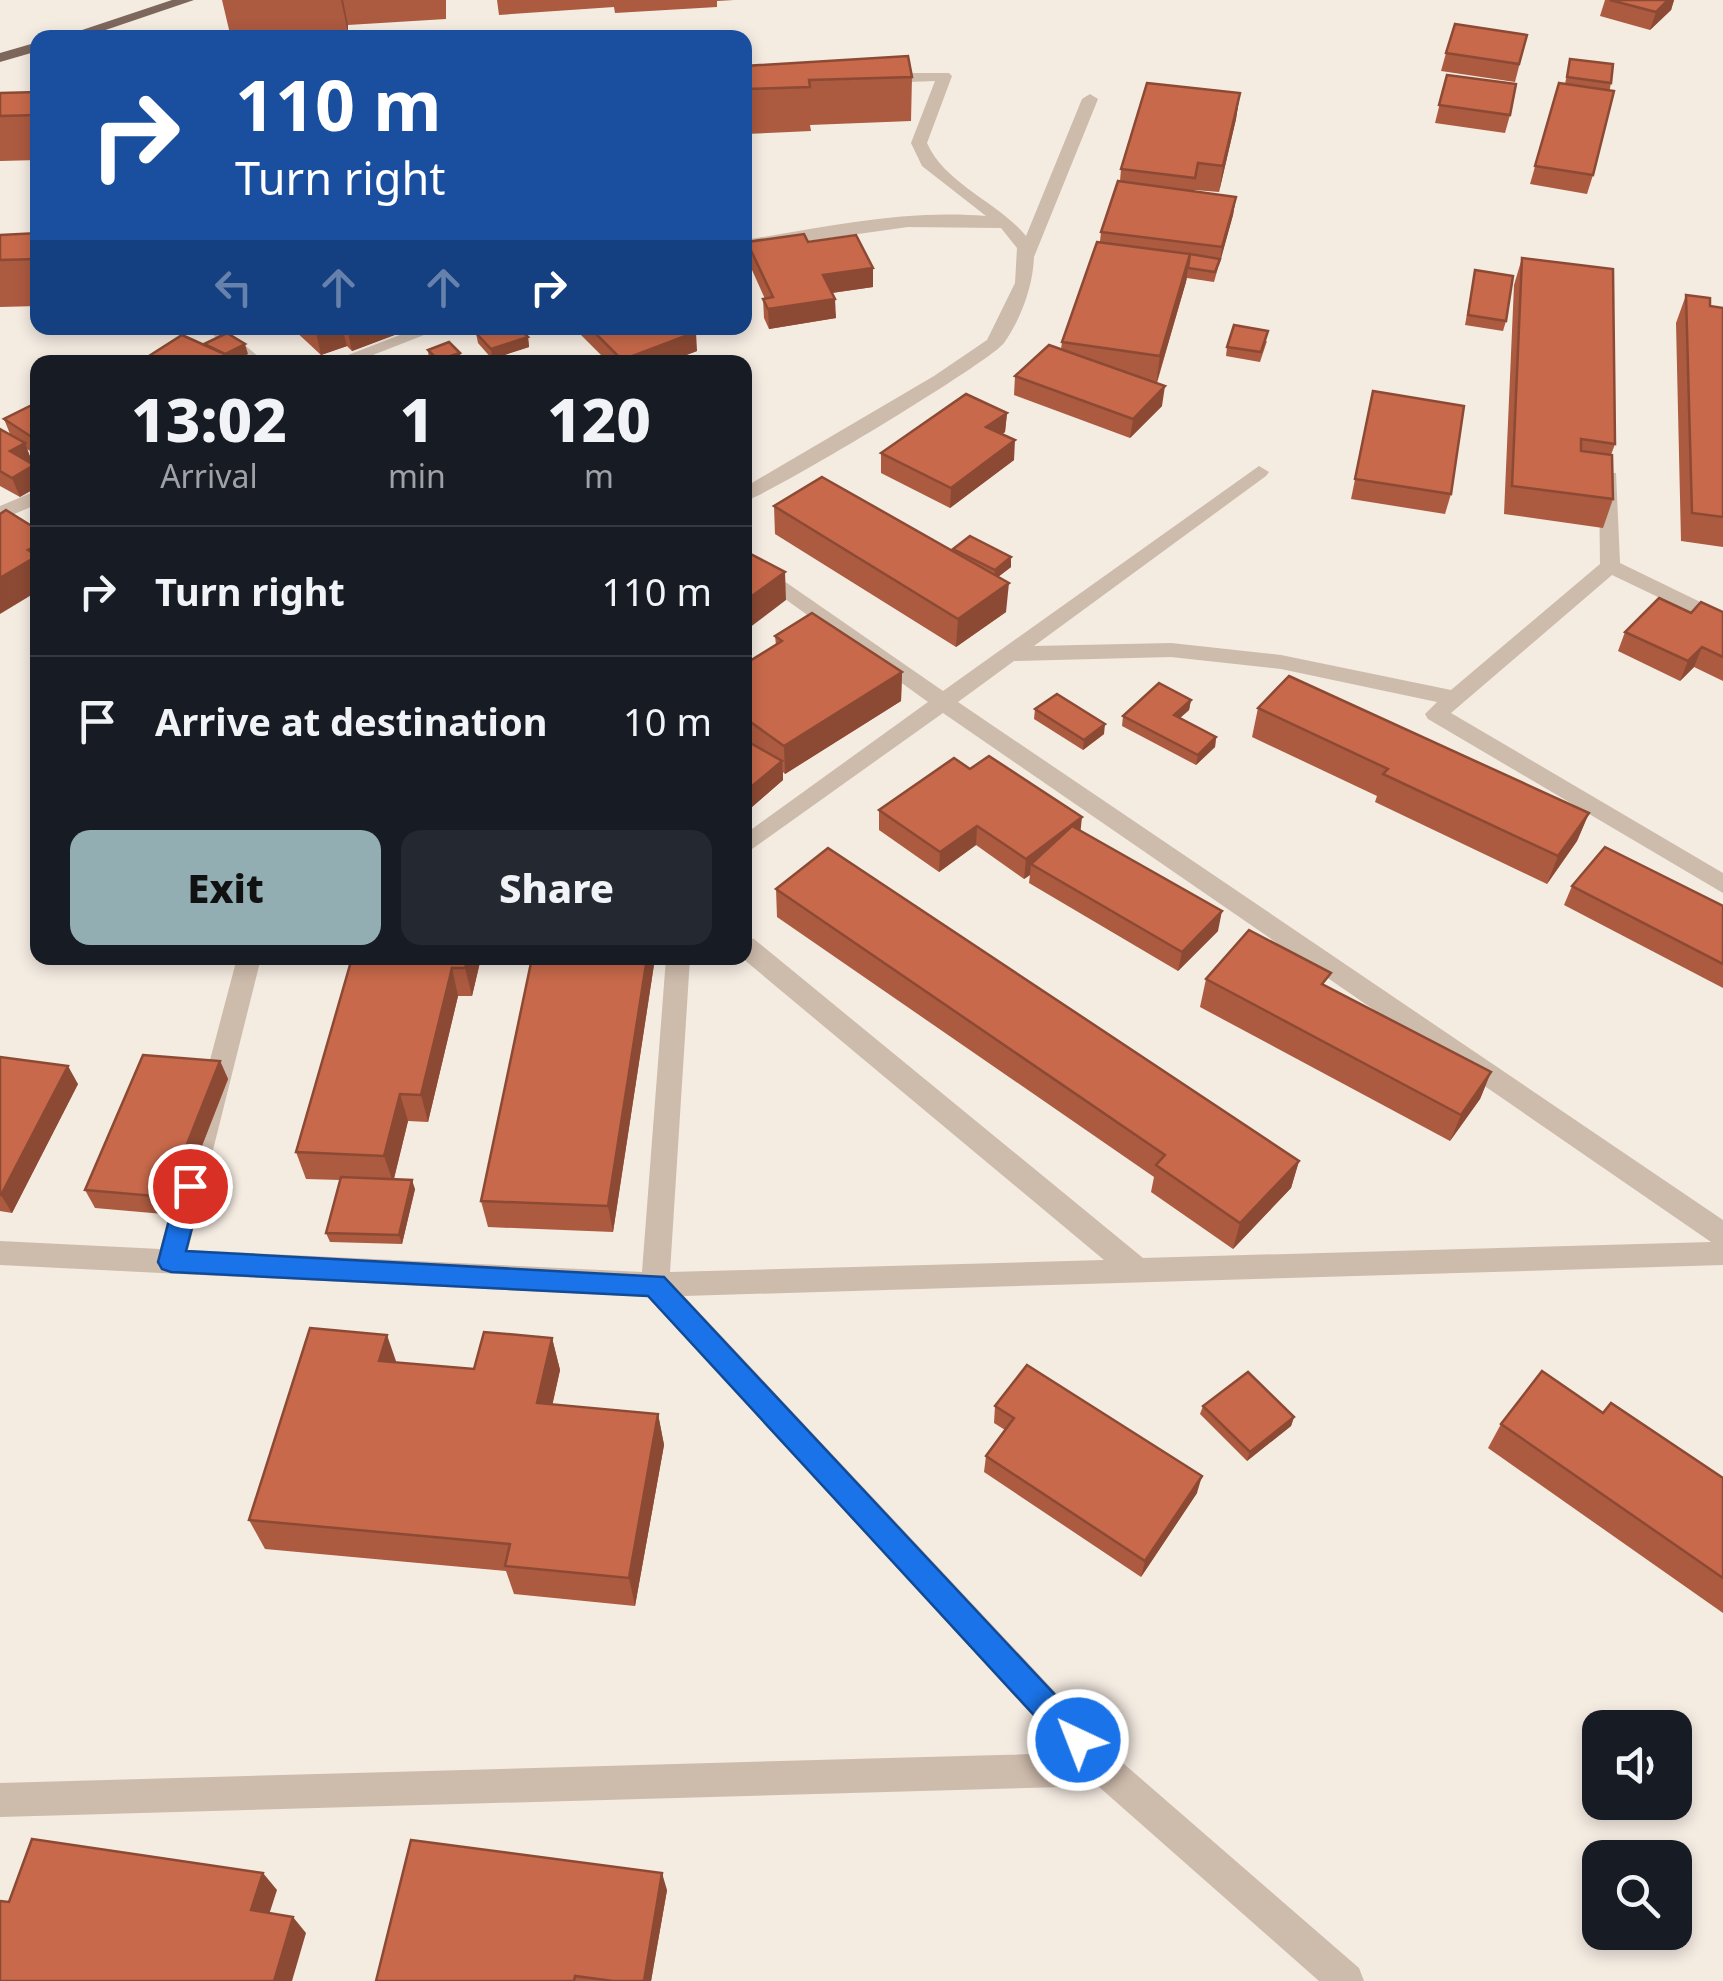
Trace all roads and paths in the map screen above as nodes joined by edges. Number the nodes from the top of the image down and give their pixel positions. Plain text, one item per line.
1 (187, 0) edge
2 (91, 30) edge
3 (30, 49) edge
4 (0, 58) edge
5 (864, 78) edge
6 (1090, 98) dead end
7 (1006, 223) junction
8 (752, 244) edge
9 (1026, 256) junction
10 (223, 335) edge
11 (414, 335) edge
12 (247, 355) edge
13 (359, 355) edge
14 (1608, 452) edge
15 (1260, 472) dead end
16 (752, 492) edge
17 (30, 500) edge
18 (0, 514) edge
19 (752, 565) edge
20 (1610, 566) junction
21 (1723, 620) edge
22 (1006, 654) junction
23 (1454, 698) junction
24 (941, 701) junction
25 (752, 841) edge
26 (1723, 884) edge
27 (752, 952) edge
28 (247, 965) edge
29 (677, 965) edge
30 (1723, 1235) edge
31 (0, 1253) edge
32 (1723, 1253) edge
33 (171, 1262) junction
34 (1138, 1271) junction
35 (654, 1285) junction
36 (1104, 1769) junction
37 (0, 1800) edge
38 (1346, 1981) edge

1 - 2 main road
3 - 4 main road
5 - 7 street
6 - 9 street
7 - 8 street
7 - 9 street
9 - 16 street
10 - 12 street
11 - 13 street
14 - 20 street
15 - 22 street
17 - 18 street
19 - 24 street
20 - 21 street
20 - 23 street
22 - 23 street
22 - 24 street
23 - 26 street
24 - 25 street
24 - 30 street
27 - 34 street
28 - 33 street
29 - 35 street
31 - 33 street
32 - 34 street
33 - 35 street
34 - 35 street
35 - 36 street
36 - 37 street
36 - 38 street

